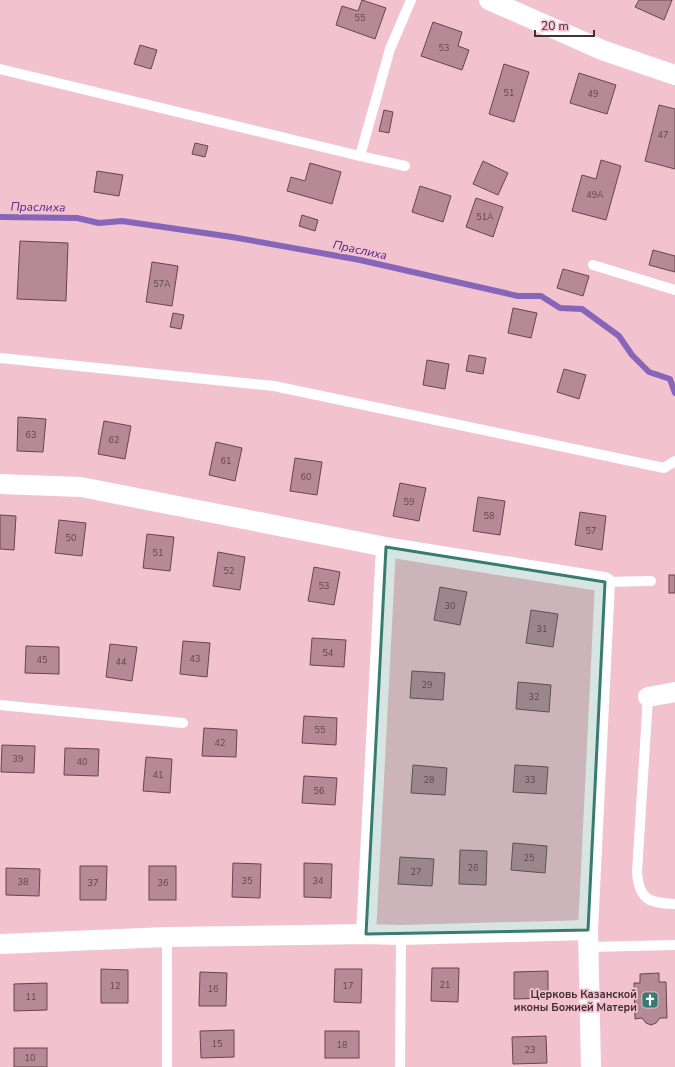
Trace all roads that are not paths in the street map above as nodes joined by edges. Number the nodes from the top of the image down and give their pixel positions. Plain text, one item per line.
1 (410, 0) edge
2 (489, 0) edge
3 (0, 69) edge
4 (675, 75) edge
5 (360, 156) junction
6 (405, 166) dead end
7 (593, 265) dead end
8 (675, 290) edge
9 (0, 358) edge
10 (675, 461) edge
11 (0, 484) edge
12 (386, 547) junction
13 (651, 581) dead end
14 (606, 582) junction
15 (675, 692) edge
16 (648, 697) joint
17 (0, 705) edge
18 (183, 723) dead end
19 (675, 904) edge
20 (366, 934) junction
21 (401, 935) junction
22 (167, 937) junction
23 (588, 938) junction
24 (0, 944) edge
25 (675, 945) edge
26 (167, 1067) edge
27 (400, 1067) edge
28 (591, 1067) edge

1 - 5 lane
2 - 4 street
3 - 5 lane
5 - 6 lane
7 - 8 lane
9 - 10 lane
11 - 12 street
12 - 14 street
12 - 20 street
13 - 14 lane
14 - 23 street
15 - 16 street
16 - 19 lane
17 - 18 lane
20 - 21 street
20 - 22 street
21 - 23 street
21 - 27 lane
22 - 24 street
22 - 26 lane
23 - 25 lane
23 - 28 street

